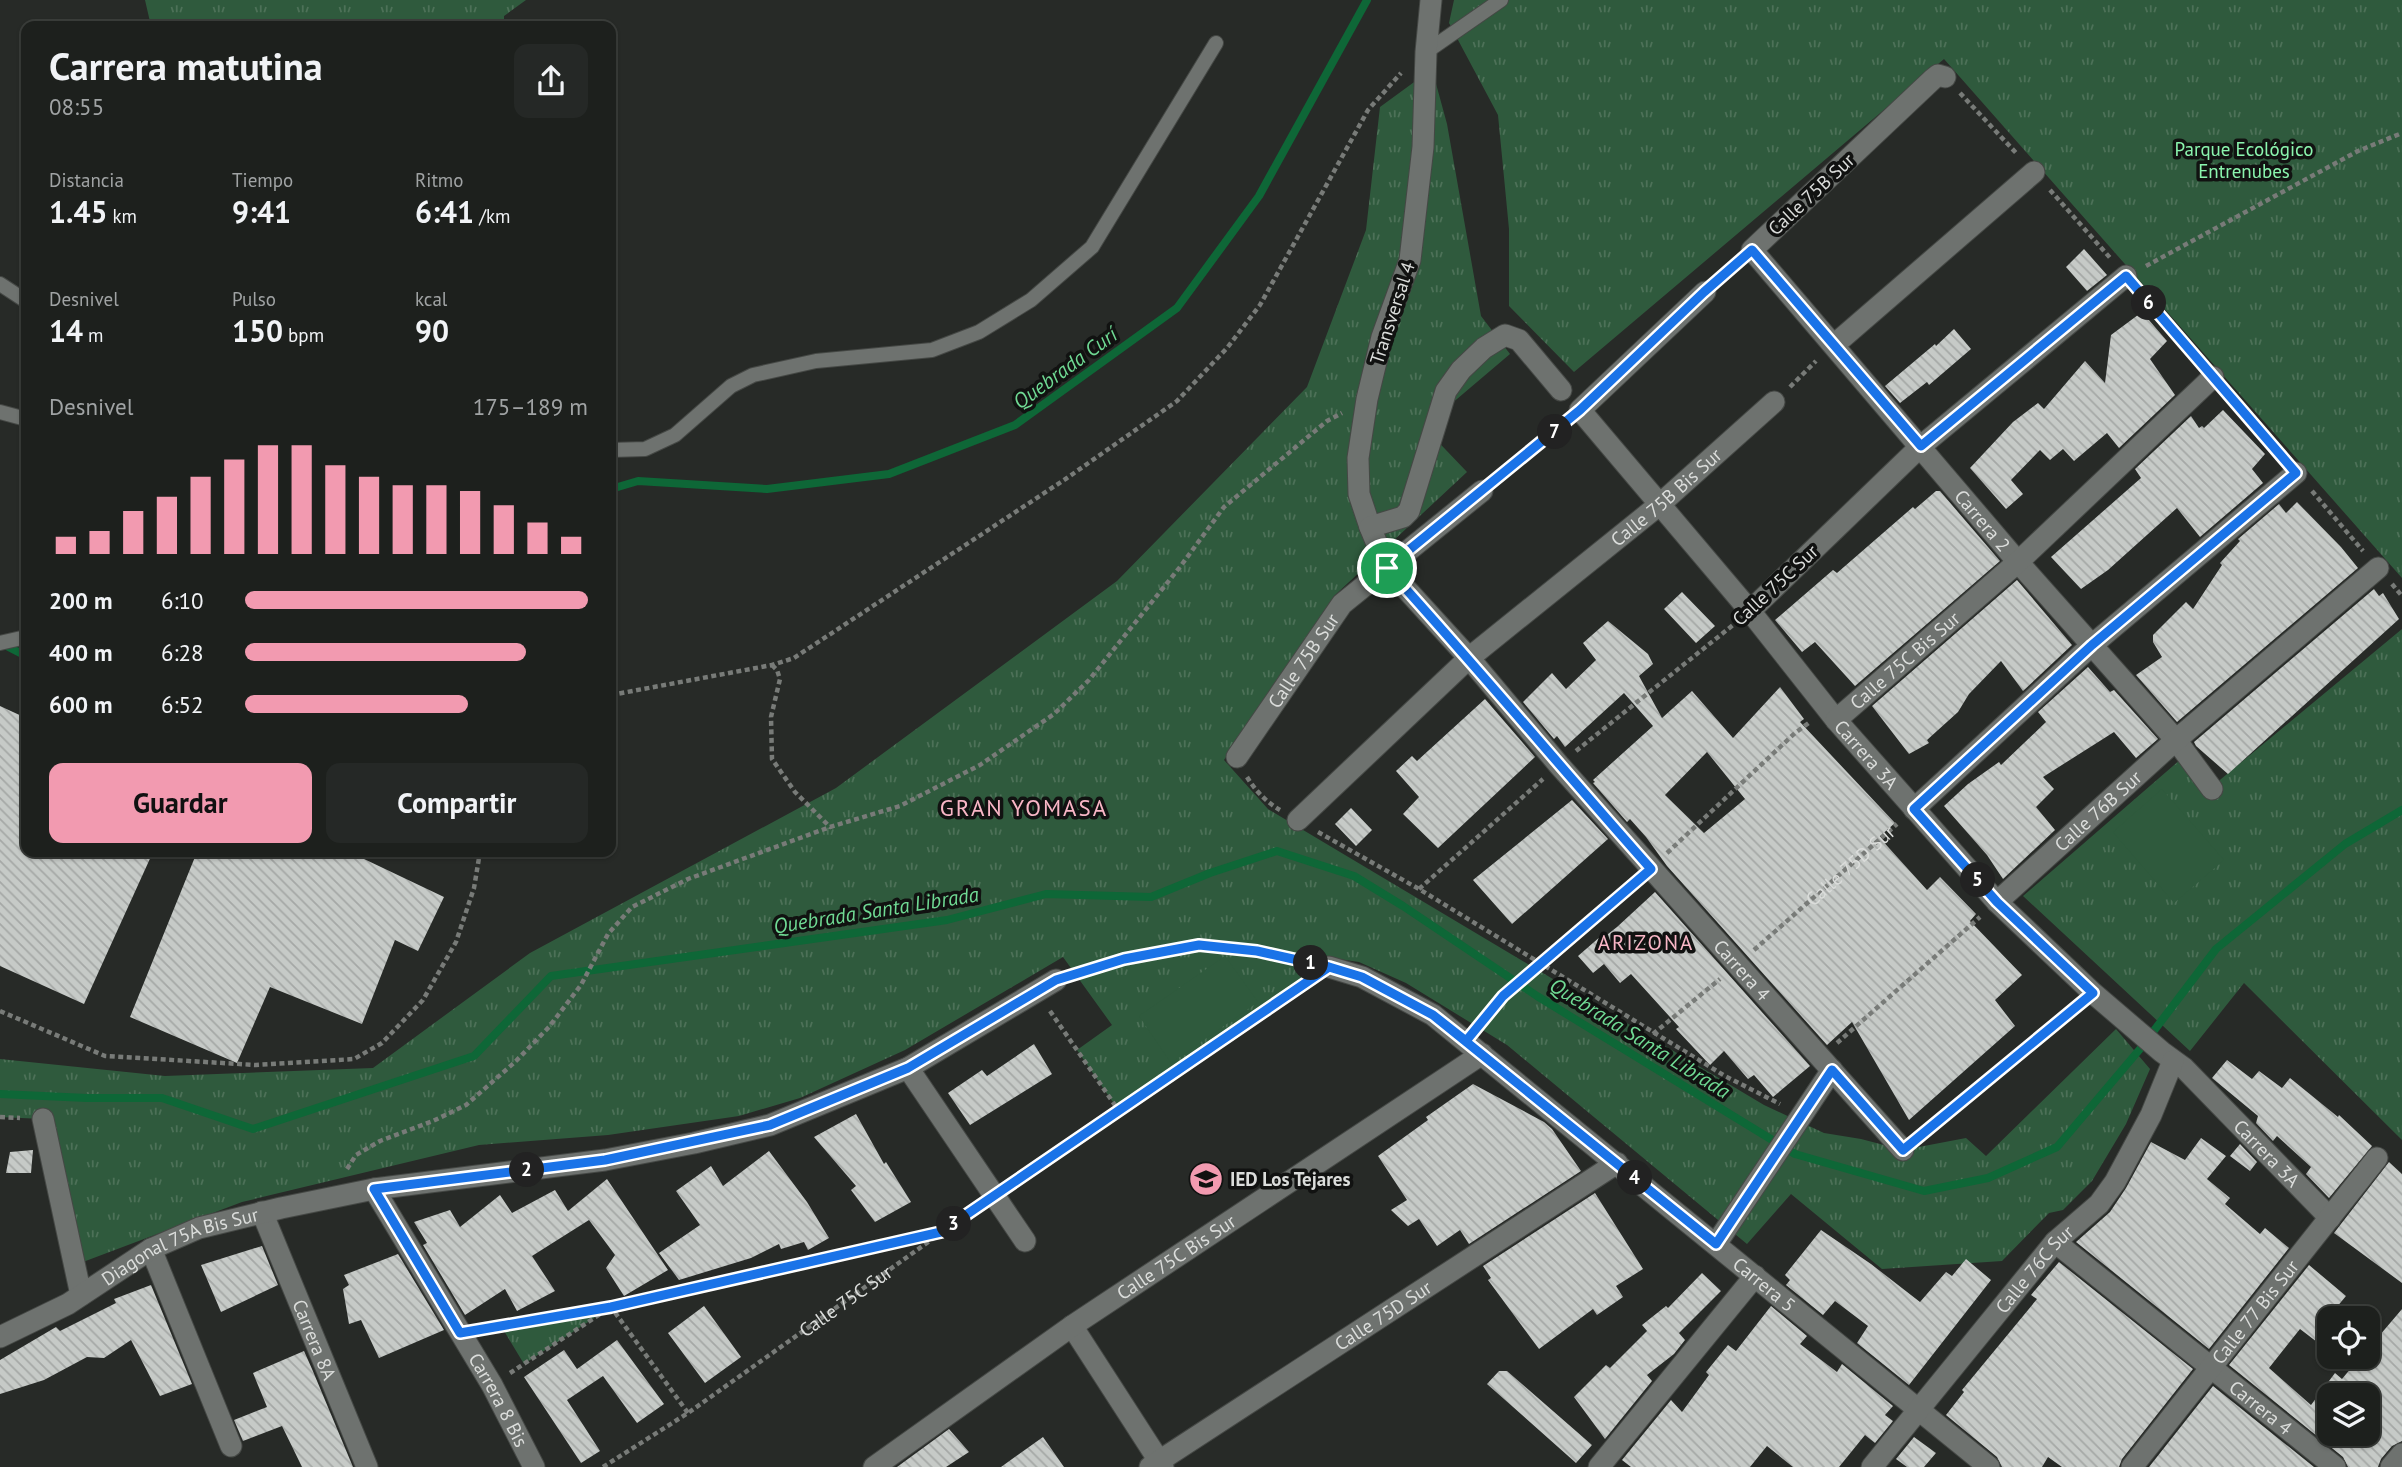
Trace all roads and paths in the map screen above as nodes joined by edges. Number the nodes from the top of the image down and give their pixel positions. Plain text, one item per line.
1 (1431, 0) edge
2 (1501, 0) edge
3 (1216, 43) dead end
4 (1426, 52) junction
5 (1945, 77) joint
6 (2402, 133) edge
7 (2034, 172) junction
8 (1752, 250) junction
9 (2126, 276) junction
10 (0, 284) edge
11 (1704, 292) joint
12 (21, 298) edge
13 (1834, 345) junction
14 (2213, 377) junction
15 (1561, 390) dead end
16 (1367, 399) junction
17 (1774, 402) joint
18 (1580, 410) junction
19 (0, 412) edge
20 (21, 418) edge
21 (1921, 446) junction
22 (616, 450) edge
23 (2296, 473) junction
24 (1482, 491) joint
25 (1659, 505) junction
26 (1370, 527) junction
27 (2018, 562) junction
28 (1387, 568) junction
29 (2378, 568) junction
30 (2402, 596) edge
31 (1750, 611) junction
32 (21, 638) edge
33 (0, 643) edge
34 (2092, 645) junction
35 (1469, 658) junction
36 (772, 665) junction
37 (616, 694) edge
38 (1836, 720) junction
39 (2176, 740) junction
40 (1237, 757) joint
41 (1559, 765) junction
42 (2212, 789) dead end
43 (1914, 809) junction
44 (1298, 820) junction
45 (830, 827) junction
46 (479, 857) edge
47 (1651, 869) junction
48 (1419, 889) junction
49 (1997, 902) junction
50 (1539, 964) junction
51 (1738, 964) junction
52 (1329, 967) junction
53 (1056, 980) joint
54 (1037, 992) junction
55 (2093, 993) junction
56 (0, 1011) edge
57 (1653, 1034) junction
58 (1474, 1047) junction
59 (2167, 1056) junction
60 (1827, 1064) junction
61 (908, 1068) junction
62 (1119, 1111) junction
63 (43, 1119) dead end
64 (1798, 1123) junction
65 (1903, 1150) joint
66 (2377, 1158) dead end
67 (1617, 1163) junction
68 (374, 1189) junction
69 (994, 1196) junction
70 (332, 1197) junction
71 (262, 1212) junction
72 (2330, 1218) junction
73 (941, 1232) junction
74 (1025, 1241) dead end
75 (2055, 1242) junction
76 (1716, 1244) junction
77 (152, 1249) junction
78 (1755, 1276) junction
79 (81, 1296) junction
80 (611, 1307) junction
81 (1072, 1326) junction
82 (460, 1333) junction
83 (0, 1337) edge
84 (2211, 1368) junction
85 (492, 1385) junction
86 (1919, 1410) junction
87 (688, 1413) junction
88 (232, 1446) dead end
89 (2402, 1454) edge
90 (1158, 1465) edge
91 (367, 1467) edge
92 (534, 1467) edge
93 (603, 1467) edge
94 (873, 1467) edge
95 (1599, 1467) edge
96 (1872, 1467) edge
97 (1989, 1467) edge
98 (2132, 1467) edge
99 (2335, 1467) edge
100 (2391, 1467) edge

1 - 4 street, Transversal 4
2 - 4 lane
3 - 22 lane
4 - 16 street, Transversal 4
4 - 36 path
5 - 7 path
5 - 8 street, Calle 75B Sur
6 - 9 path
7 - 9 path
7 - 13 street
8 - 11 path, Calle 75B Sur
8 - 13 street, Carrera 2
9 - 14 path
9 - 21 street, Calle 75C Sur
10 - 12 lane
11 - 18 street
13 - 17 path
13 - 21 street, Carrera 2
14 - 23 path
14 - 27 street, Calle 75C Bis Sur
15 - 26 street
16 - 26 street, Transversal 4
16 - 45 path
17 - 25 street, Calle 75B Bis Sur
18 - 24 path
18 - 25 street, Carrera 3A
19 - 20 lane
21 - 27 street, Carrera 2
21 - 31 street, Calle 75C Sur
23 - 29 path
23 - 34 street
24 - 28 street, Calle 75B Sur
25 - 31 street, Carrera 3A
25 - 35 street, Calle 75B Bis Sur
26 - 28 street, Transversal 4
27 - 34 street, Carrera 2
27 - 38 street, Calle 75C Bis Sur
28 - 35 street, Carrera 4
28 - 40 street, Calle 75B Sur
29 - 30 path
29 - 39 street, Calle 76B Sur
31 - 38 street, Carrera 3A
31 - 41 path, Calle 75C Sur
32 - 33 lane
34 - 39 street, Carrera 2
34 - 43 street
35 - 41 street, Carrera 4
35 - 44 street, Calle 75B Bis Sur
36 - 37 path
36 - 45 path
38 - 43 street, Carrera 3A
38 - 47 path, Calle 75C Bis Sur
39 - 42 street, Carrera 2
39 - 49 street, Calle 76B Sur
40 - 44 path
41 - 47 street, Carrera 4
41 - 48 path, Calle 75C Sur
43 - 49 street, Carrera 3A
43 - 51 path, Calle 75D Sur
44 - 48 path
45 - 70 path
46 - 56 path
47 - 50 path, Calle 75C Bis Sur
47 - 51 street, Carrera 4
48 - 50 path
49 - 55 street, Carrera 3A
49 - 60 path
50 - 57 path
50 - 58 path, Calle 75C Bis Sur
51 - 57 path, Calle 75D Sur
51 - 60 street, Carrera 4
52 - 53 path
52 - 58 street, Carrera 5
52 - 62 path, Calle 75C Sur
53 - 54 street
54 - 61 street
54 - 62 path
55 - 59 street, Carrera 3A
55 - 65 path
57 - 64 path
58 - 67 street, Carrera 5
58 - 81 street, Calle 75C Bis Sur
59 - 72 street, Carrera 3A
59 - 75 street, Calle 76C Sur
60 - 64 street
60 - 65 street, Carrera 4
61 - 68 street
61 - 69 street
62 - 69 path, Calle 75C Sur
63 - 79 street
64 - 76 street
66 - 72 street, Calle 77 Bis Sur
67 - 76 street, Carrera 5
67 - 90 street, Calle 75D Sur
68 - 70 street, Diagonal 75A Bis Sur
68 - 82 street, Carrera 8 Bis
69 - 73 path, Calle 75C Sur
69 - 74 street
70 - 71 street, Diagonal 75A Bis Sur
71 - 77 street, Diagonal 75A Bis Sur
71 - 91 street, Carrera 8A
72 - 84 street, Calle 77 Bis Sur
73 - 80 path
73 - 87 path, Calle 75C Sur
75 - 84 street, Carrera 4
75 - 86 street, Calle 76C Sur
76 - 78 street, Carrera 5
77 - 79 street, Diagonal 75A Bis Sur
77 - 88 street
78 - 86 street, Carrera 5
78 - 95 street
79 - 83 street, Diagonal 75A Bis Sur
80 - 82 path
80 - 85 path
80 - 87 path
81 - 90 street
81 - 94 street, Calle 75C Bis Sur
82 - 85 street, Carrera 8 Bis
84 - 98 street, Calle 77 Bis Sur
84 - 99 street, Carrera 4
85 - 92 street, Carrera 8 Bis
86 - 96 street, Calle 76C Sur
86 - 97 street, Carrera 5
87 - 93 path, Calle 75C Sur
89 - 100 street

